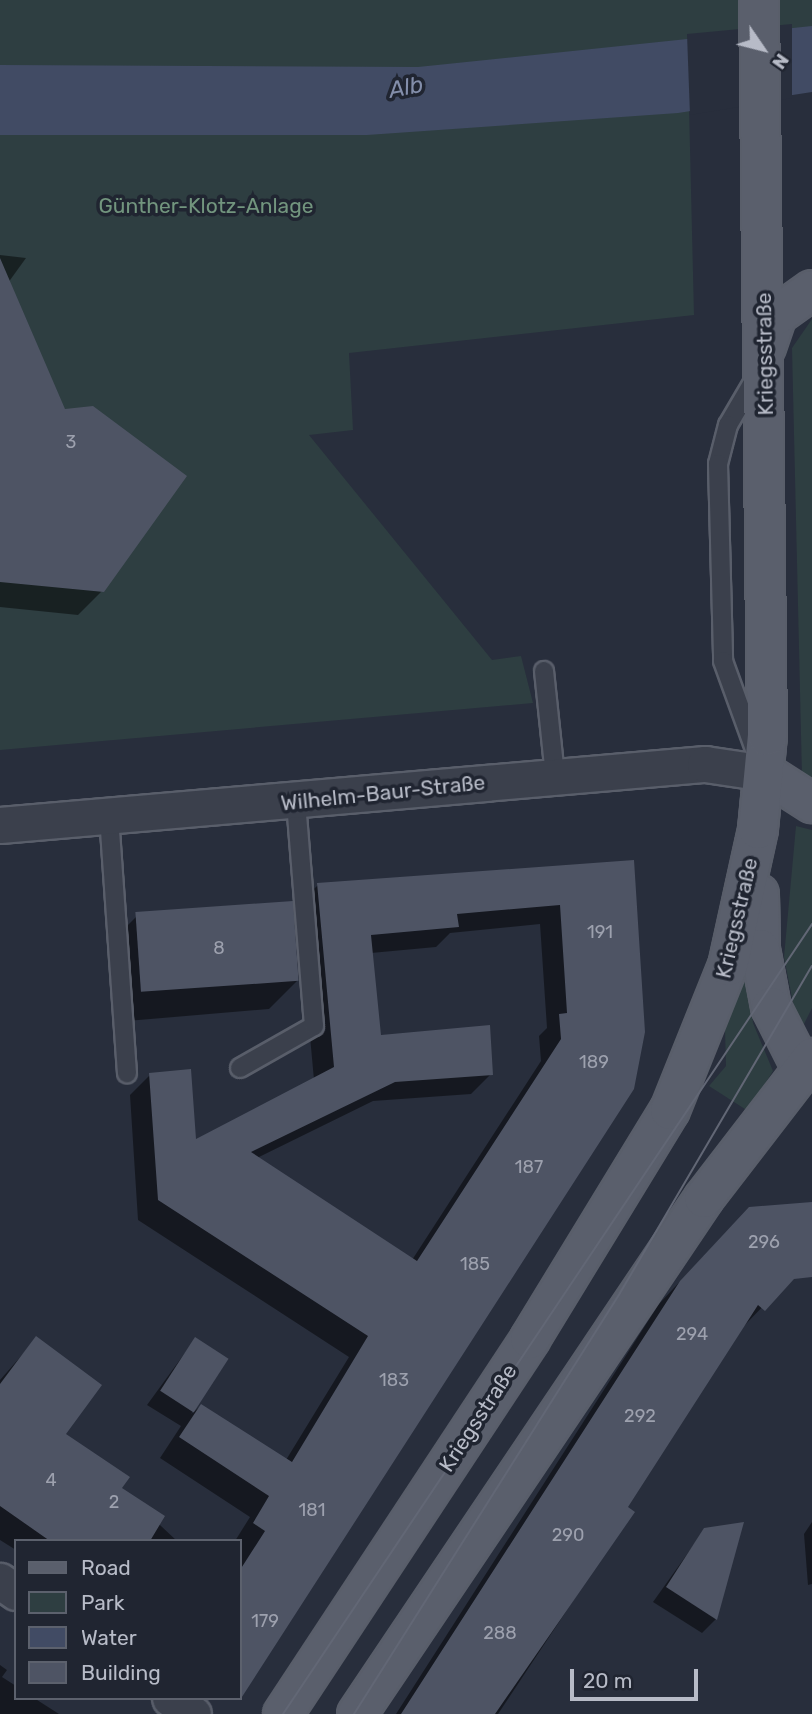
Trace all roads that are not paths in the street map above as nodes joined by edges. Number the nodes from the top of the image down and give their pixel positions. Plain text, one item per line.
1 (759, 0) edge
2 (812, 290) edge
3 (765, 353) junction
4 (544, 671) dead end
5 (765, 773) junction
6 (555, 776) junction
7 (296, 802) junction
8 (812, 803) edge
9 (109, 816) junction
10 (0, 825) edge
11 (758, 829) junction
12 (240, 1068) dead end
13 (809, 1072) edge
14 (127, 1073) dead end
15 (173, 1700) edge
16 (193, 1714) edge
17 (283, 1714) edge
18 (357, 1714) edge

1 - 3 main road, Kriegsstraße
2 - 3 main road
3 - 5 main road, Kriegsstraße
4 - 6 lane
5 - 6 street, Wilhelm-Baur-Straße
5 - 8 main road
5 - 11 main road, Kriegsstraße
6 - 7 street, Wilhelm-Baur-Straße
7 - 9 street, Wilhelm-Baur-Straße
7 - 12 lane
9 - 10 street, Wilhelm-Baur-Straße
9 - 14 lane
11 - 13 main road
11 - 17 main road, Kriegsstraße
13 - 18 main road
15 - 16 street

